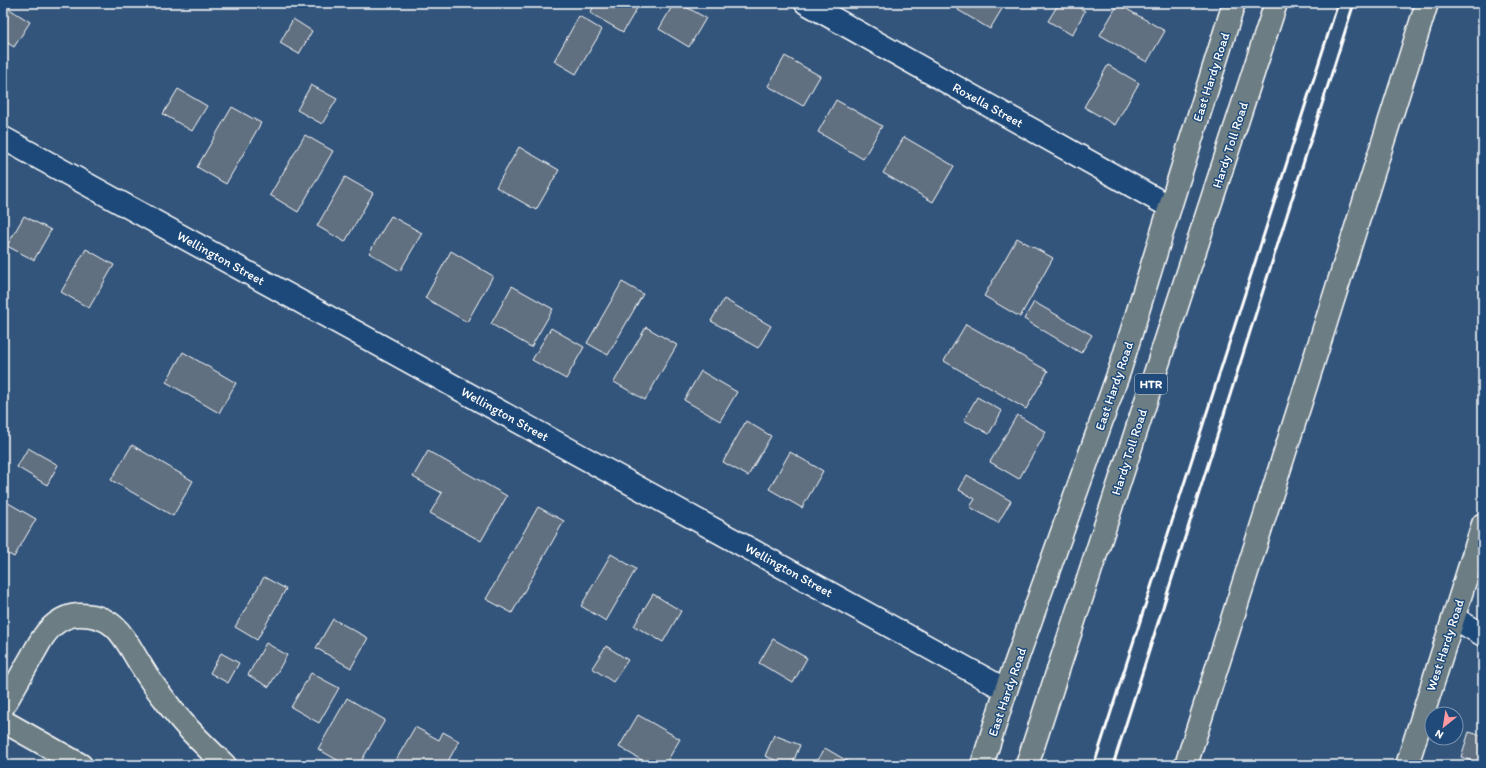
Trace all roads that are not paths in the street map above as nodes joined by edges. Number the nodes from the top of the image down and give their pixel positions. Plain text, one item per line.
1 (806, 3) edge
2 (1234, 3) edge
3 (1276, 3) edge
4 (1427, 3) edge
5 (3, 138) edge
6 (1170, 206) junction
7 (1483, 524) edge
8 (1454, 618) junction
9 (1483, 635) edge
10 (1006, 690) junction
11 (3, 707) edge
12 (3, 722) edge
13 (80, 765) edge
14 (225, 765) edge
15 (982, 765) edge
16 (1027, 765) edge
17 (1186, 765) edge
18 (1406, 765) edge

1 - 6 street, Roxella Street
2 - 6 main road, East Hardy Road
3 - 16 main road, Hardy Toll Road / HTR
4 - 17 main road
5 - 10 street, Wellington Street
6 - 10 main road, East Hardy Road
7 - 8 main road, West Hardy Road
8 - 9 street
8 - 18 main road, West Hardy Road
10 - 15 main road, East Hardy Road
11 - 14 main road
12 - 13 main road

